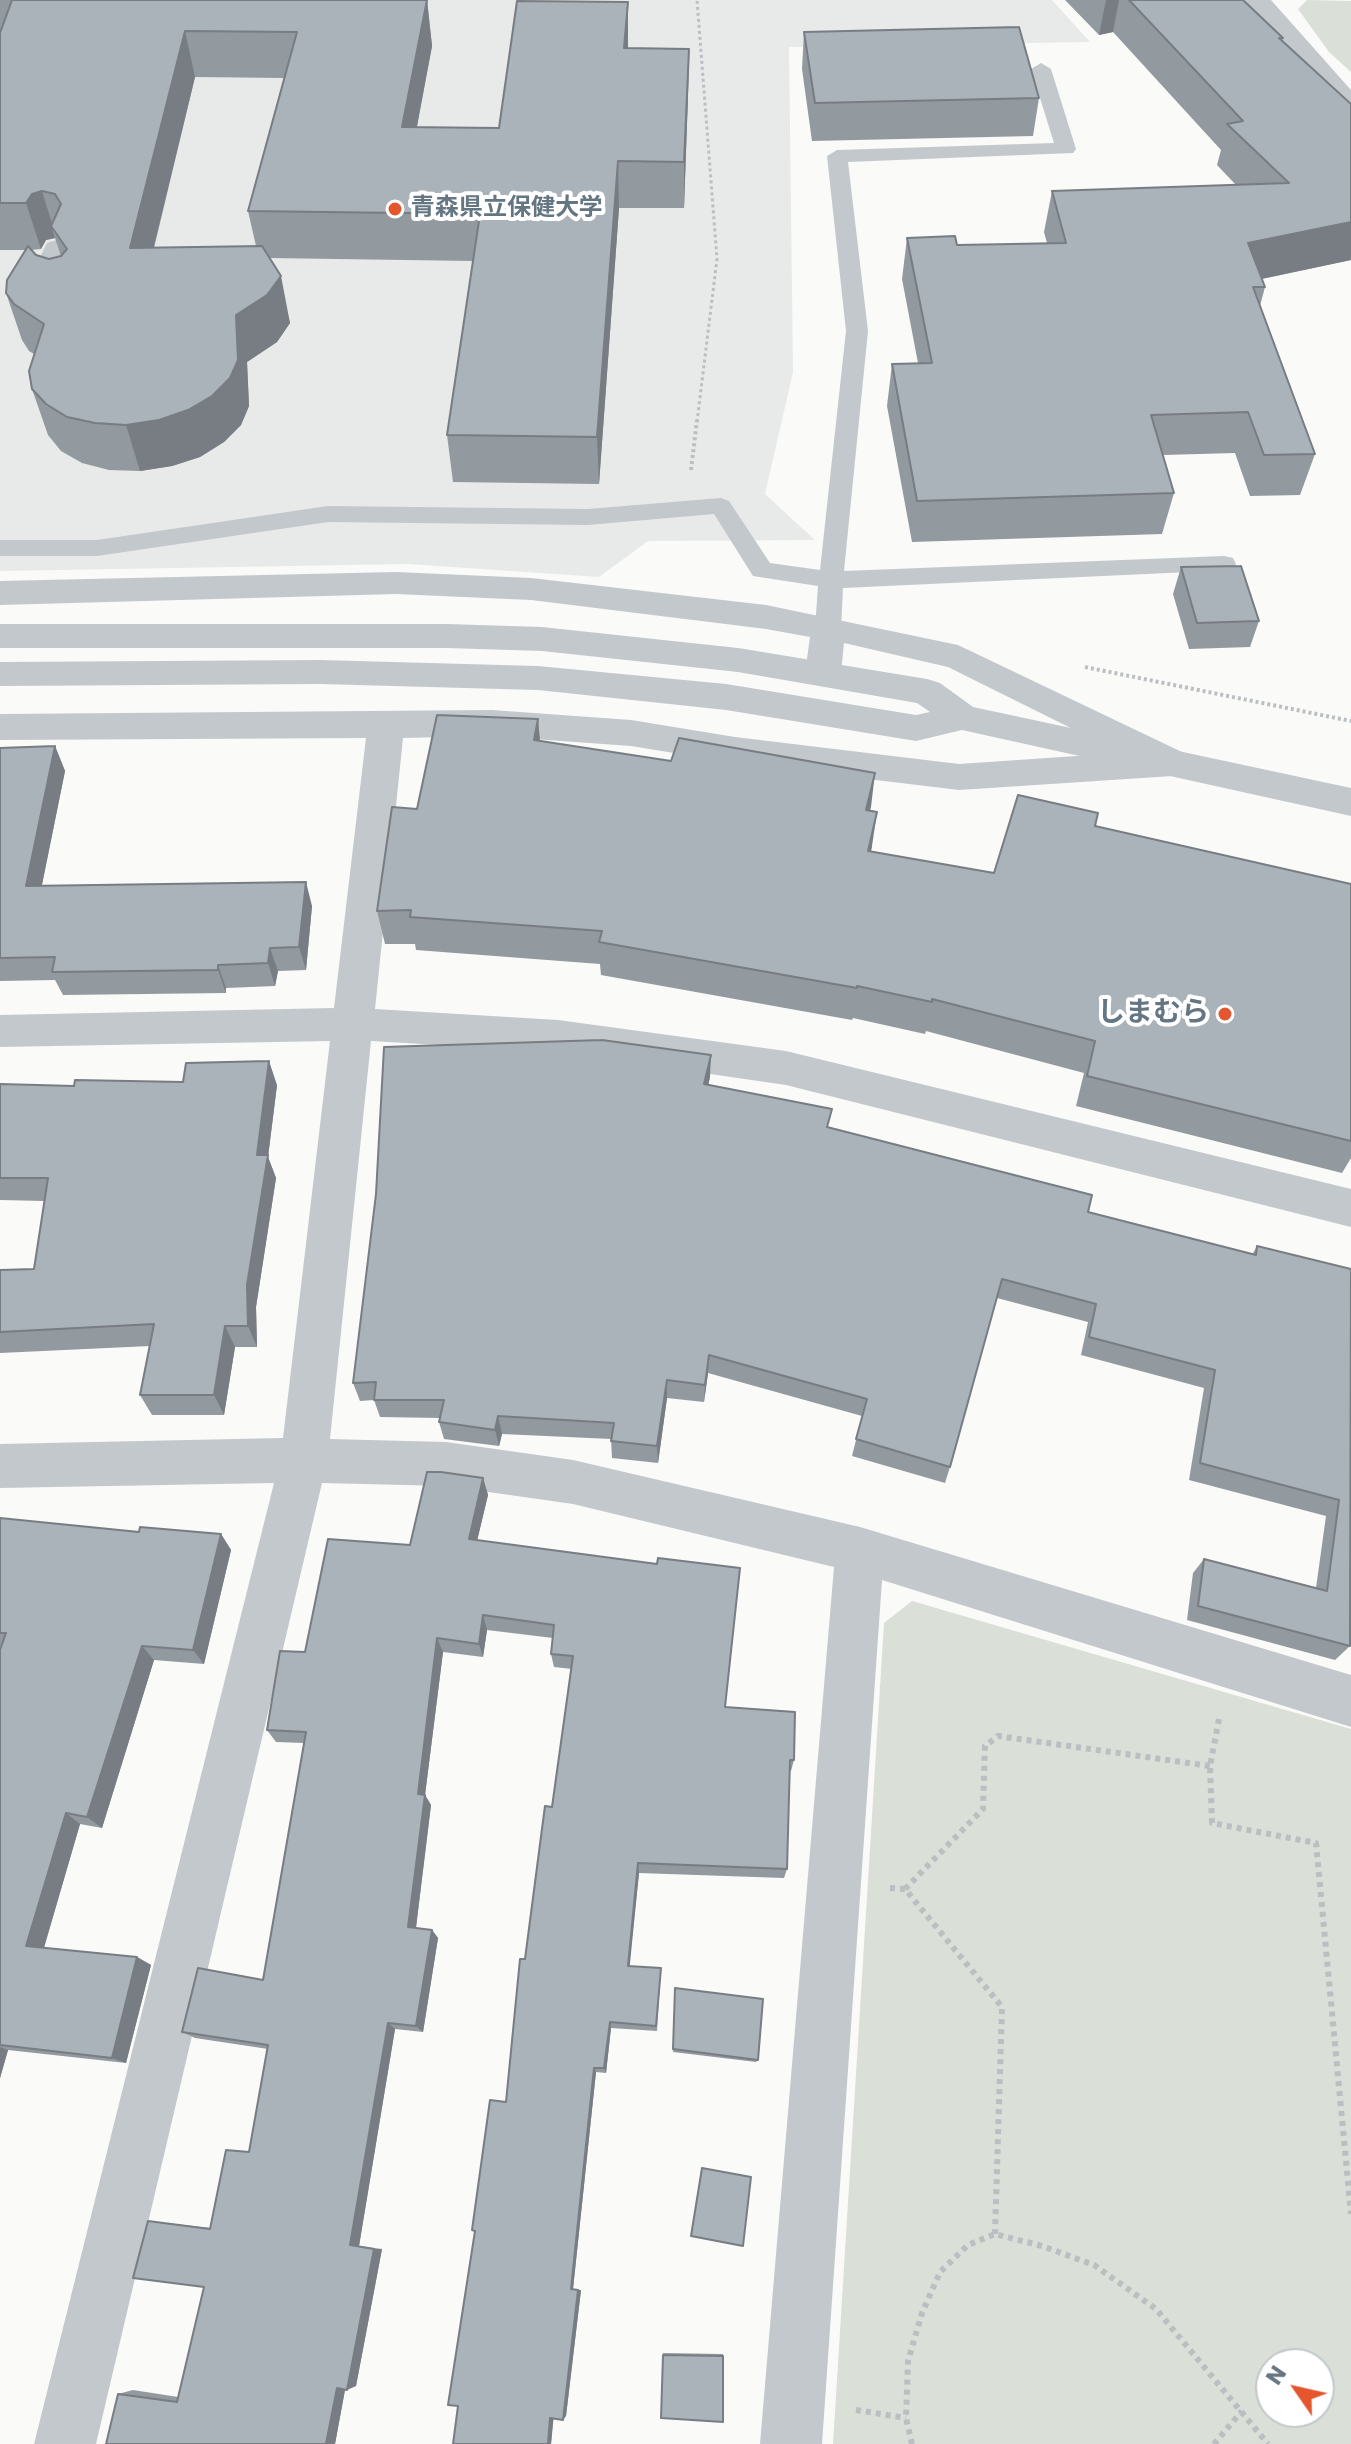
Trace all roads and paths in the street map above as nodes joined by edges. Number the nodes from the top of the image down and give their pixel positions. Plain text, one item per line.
1 (697, 0) edge
2 (1257, 0) edge
3 (1041, 69) dead end
4 (1351, 106) edge
5 (57, 249) edge
6 (64, 294) edge
7 (686, 509) junction
8 (0, 548) edge
9 (1224, 564) edge
10 (831, 580) junction
11 (0, 593) edge
12 (828, 628) junction
13 (0, 636) edge
14 (823, 673) junction
15 (0, 674) edge
16 (962, 717) junction
17 (386, 725) junction
18 (0, 727) edge
19 (1173, 763) junction
20 (1351, 802) edge
21 (354, 1024) junction
22 (0, 1031) edge
23 (1351, 1208) edge
24 (304, 1460) junction
25 (0, 1466) edge
26 (860, 1550) junction
27 (1351, 1701) edge
28 (1351, 2214) edge
29 (995, 2234) junction
30 (1242, 2411) junction
31 (65, 2444) edge
32 (791, 2444) edge
33 (912, 2444) edge
34 (1214, 2444) edge
35 (1268, 2444) edge

1 - 7 path
2 - 4 street
3 - 10 lane
5 - 6 street
7 - 8 lane
7 - 10 lane
9 - 10 lane
10 - 12 lane
11 - 12 street
12 - 14 street
12 - 19 street
13 - 14 street
14 - 16 street
15 - 16 street
16 - 19 street
17 - 18 street
17 - 19 street
17 - 21 street
19 - 20 street
21 - 22 street
21 - 23 street
21 - 24 street
24 - 25 street
24 - 26 street
24 - 31 street
26 - 27 street
26 - 32 street
28 - 29 path
29 - 30 path
29 - 33 path
30 - 34 path
30 - 35 path

